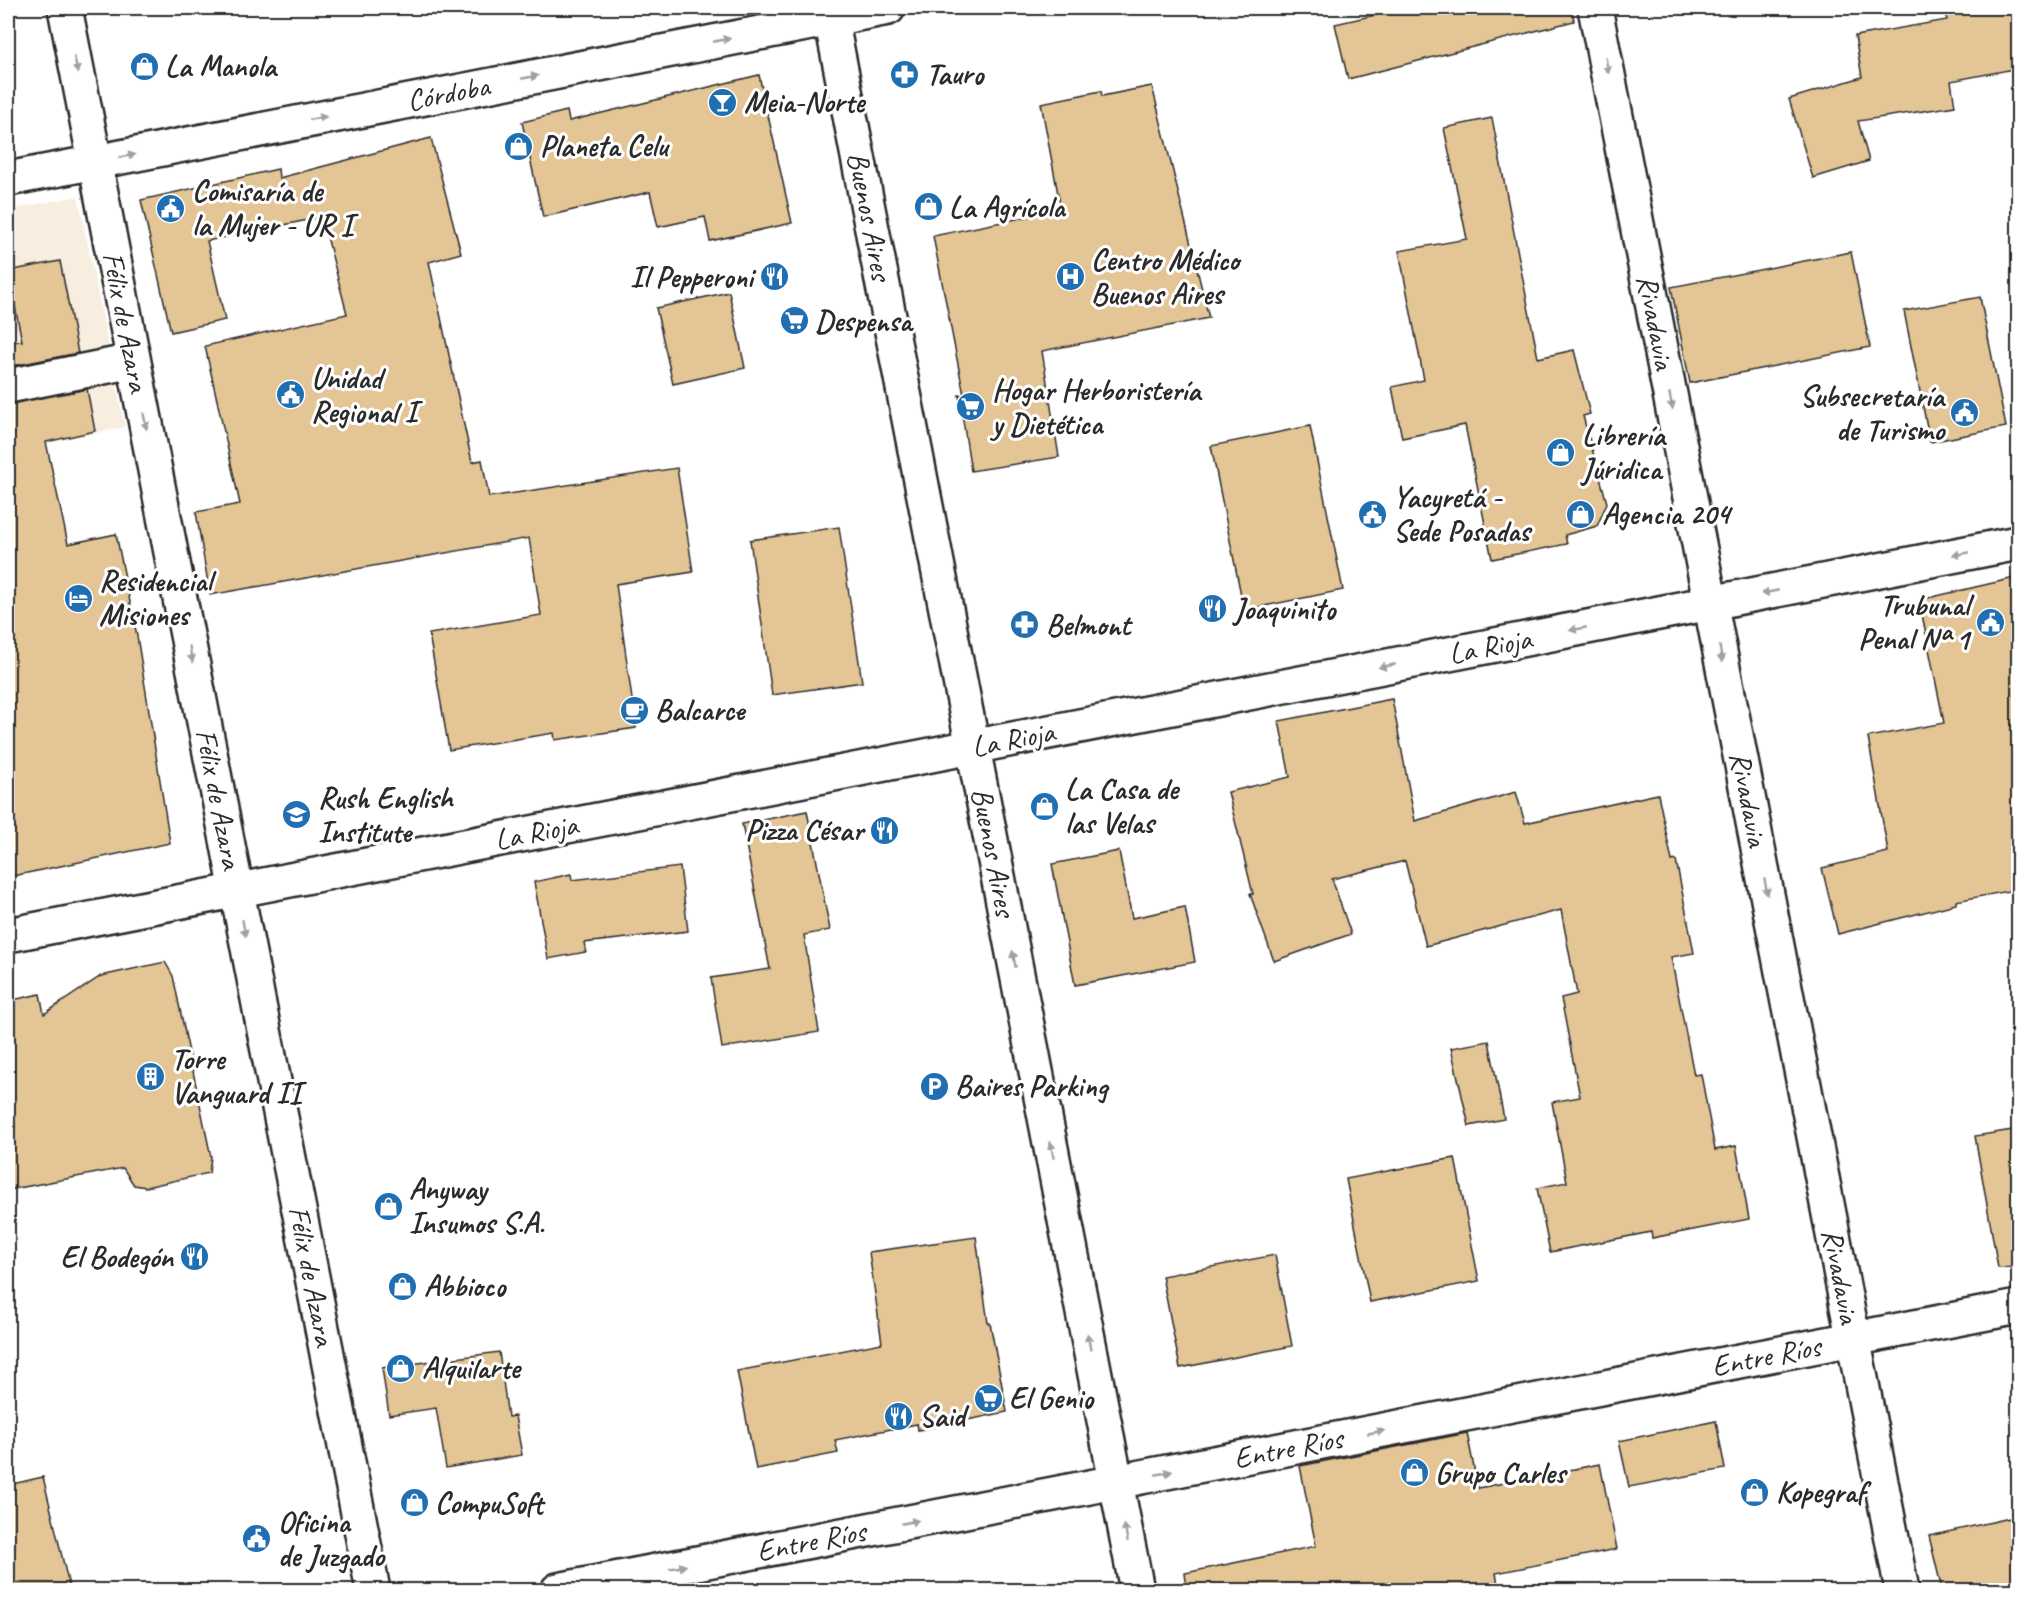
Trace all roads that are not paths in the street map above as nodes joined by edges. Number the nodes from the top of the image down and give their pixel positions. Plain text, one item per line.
1 (65, 8) edge
2 (888, 8) edge
3 (1595, 8) edge
4 (831, 13) edge
5 (95, 162) junction
6 (8, 179) edge
7 (133, 361) junction
8 (9, 377) edge
9 (2019, 543) edge
10 (1711, 603) junction
11 (973, 747) junction
12 (237, 891) junction
13 (8, 935) edge
14 (2019, 1307) edge
15 (1853, 1339) junction
16 (1116, 1482) junction
17 (373, 1590) edge
18 (558, 1590) edge
19 (1137, 1590) edge
20 (1902, 1590) edge

1 -> 5 street, Félix de Azara
2 - 4 street, Córdoba
3 -> 10 street, Rivadavia
5 -> 4 street, Córdoba
4 - 11 street, Buenos Aires
5 - 6 street, Córdoba
5 - 7 street, Félix de Azara
7 - 8 street
7 -> 12 street, Félix de Azara
9 -> 10 street, La Rioja
10 -> 11 street, La Rioja
10 -> 15 street, Rivadavia
11 - 12 street, La Rioja
16 -> 11 street, Buenos Aires
12 - 13 street, La Rioja
12 -> 17 street, Félix de Azara
14 - 15 street, Entre Ríos
16 -> 15 street, Entre Ríos
15 - 20 street, Rivadavia
18 -> 16 street, Entre Ríos
19 -> 16 street, Buenos Aires

